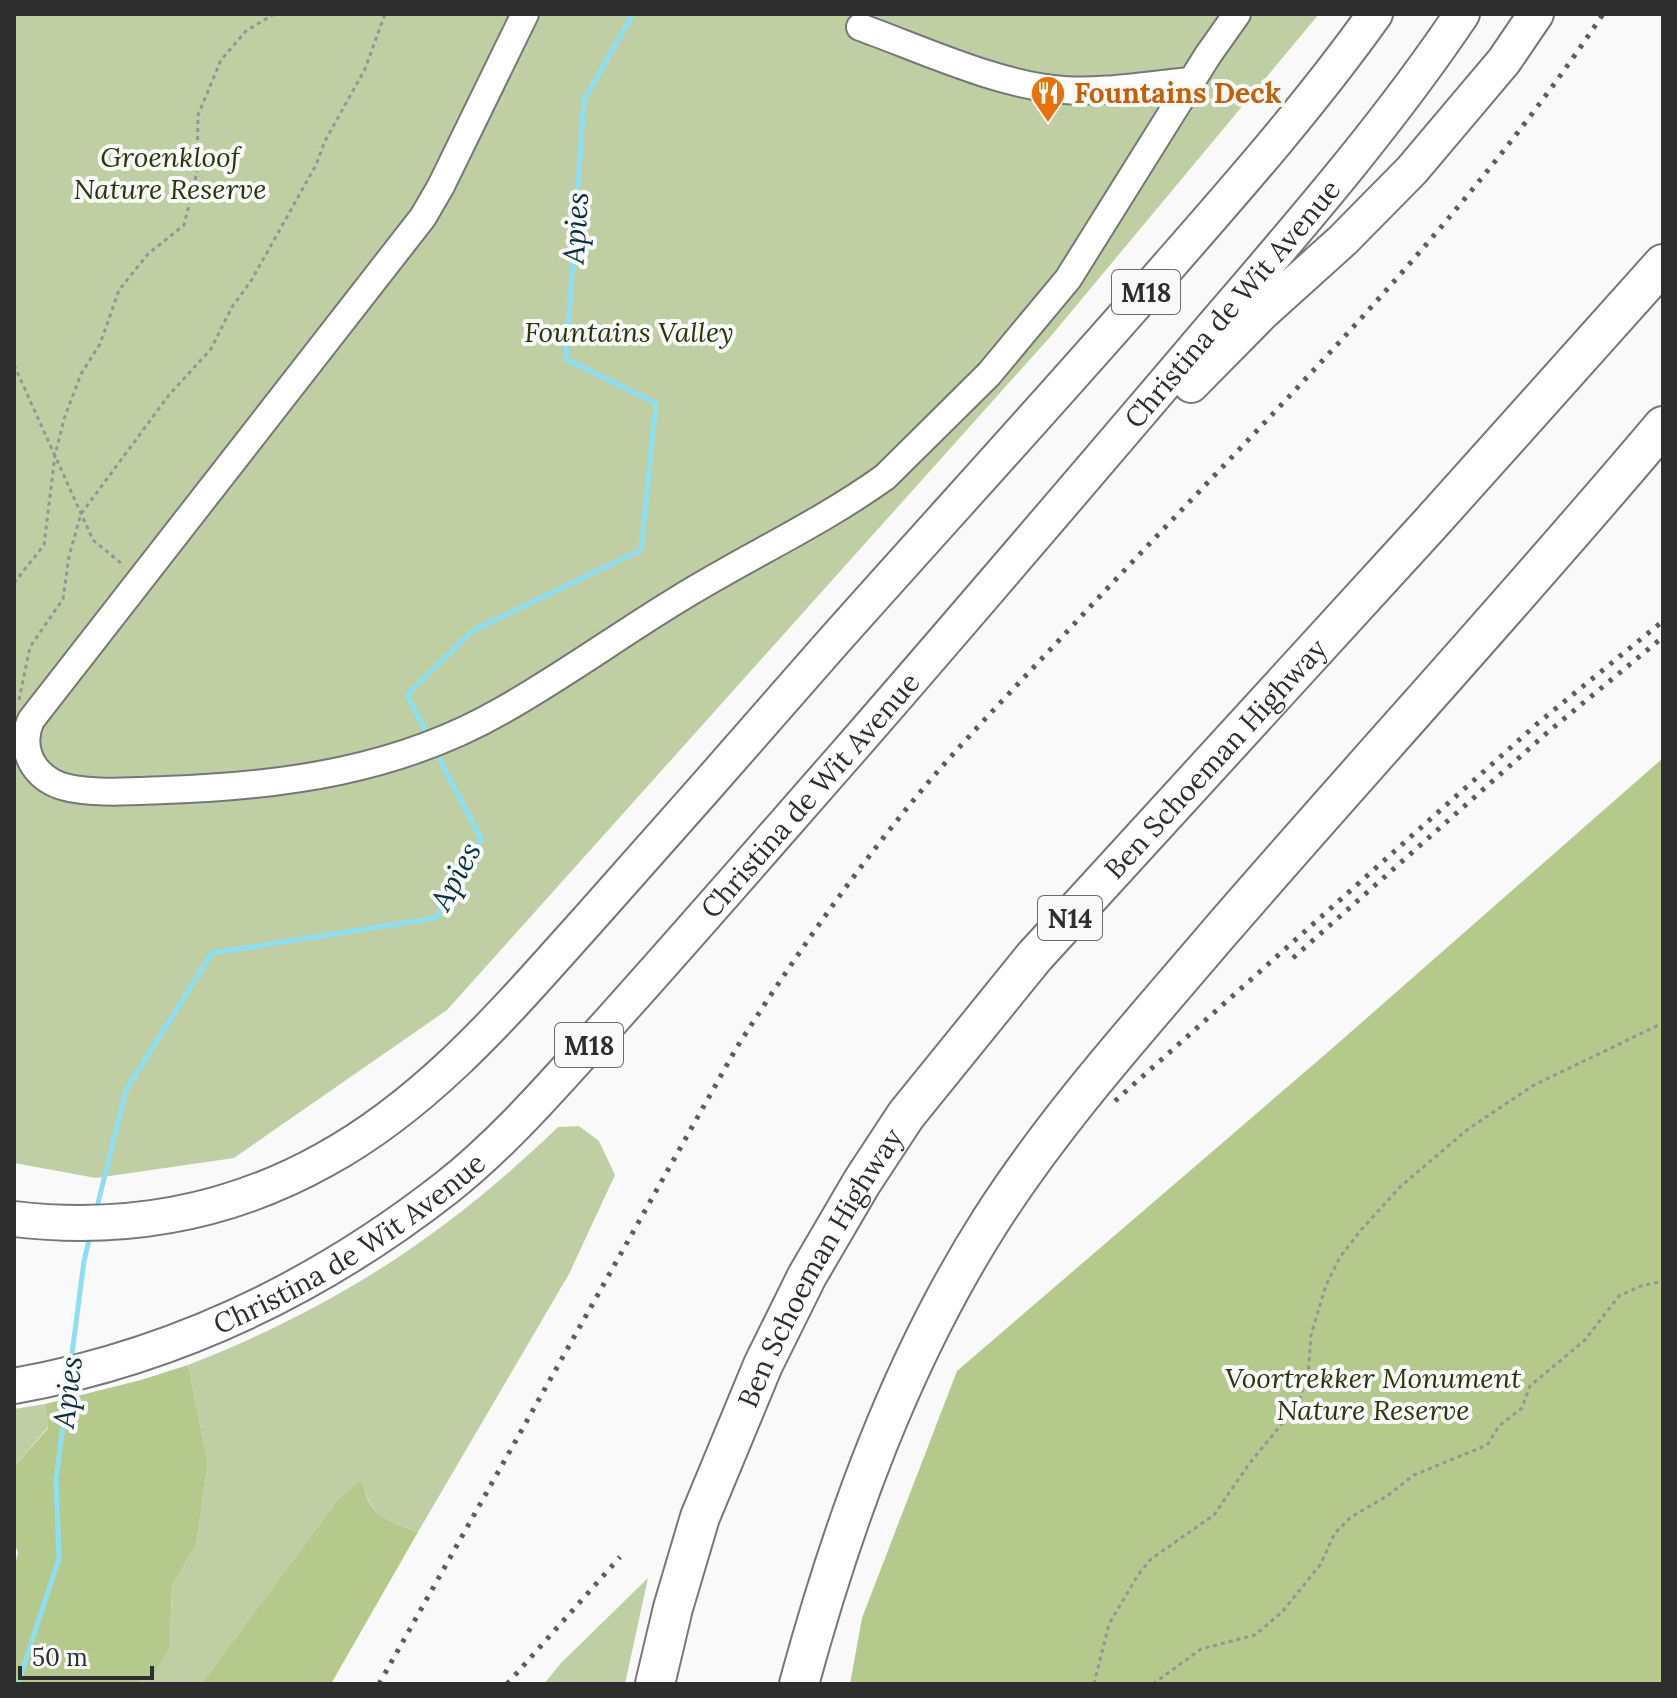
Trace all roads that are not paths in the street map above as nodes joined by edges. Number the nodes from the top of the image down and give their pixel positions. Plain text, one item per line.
1 (525, 14) edge
2 (1237, 14) edge
3 (1375, 14) edge
4 (1462, 14) edge
5 (1536, 14) edge
6 (860, 27) dead end
7 (1192, 81) junction
8 (1663, 264) edge
9 (1663, 426) edge
10 (976, 605) junction
11 (14, 1219) edge
12 (14, 1386) edge
13 (655, 1684) edge
14 (799, 1684) edge

1 - 7 lane
2 - 7 lane
3 - 11 main road, M18
4 - 10 main road, Christina de Wit Avenue / M18
5 - 10 main road
6 - 7 lane
8 - 13 highway, Ben Schoeman Highway / N14
9 - 14 highway
10 - 12 main road, Christina de Wit Avenue / M18

